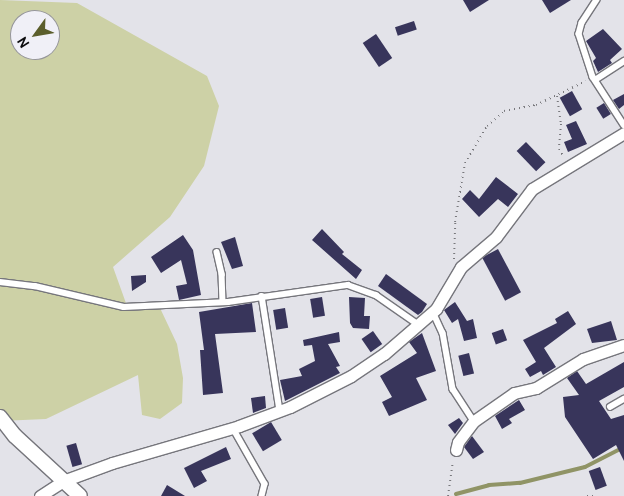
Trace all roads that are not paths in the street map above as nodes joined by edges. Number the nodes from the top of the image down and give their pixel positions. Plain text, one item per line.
1 (597, 0) edge
2 (624, 61) edge
3 (594, 79) junction
4 (624, 125) edge
5 (624, 133) edge
6 (217, 252) dead end
7 (0, 282) edge
8 (262, 296) junction
9 (223, 302) junction
10 (433, 312) junction
11 (419, 325) junction
12 (624, 345) edge
13 (624, 399) edge
14 (610, 407) dead end
15 (280, 411) junction
16 (0, 417) edge
17 (474, 421) junction
18 (232, 428) junction
19 (456, 450) road end
20 (63, 481) junction
21 (40, 496) edge
22 (80, 496) edge
23 (262, 496) edge

1 - 3 lane
2 - 3 lane
3 - 4 lane
5 - 10 street
6 - 9 lane
7 - 9 lane
8 - 9 lane
8 - 11 lane
8 - 15 lane
10 - 11 street
10 - 17 lane
11 - 15 street
12 - 17 street
13 - 14 lane
15 - 18 street
16 - 20 street
17 - 19 street
18 - 20 street
18 - 23 lane
20 - 21 street
20 - 22 street

